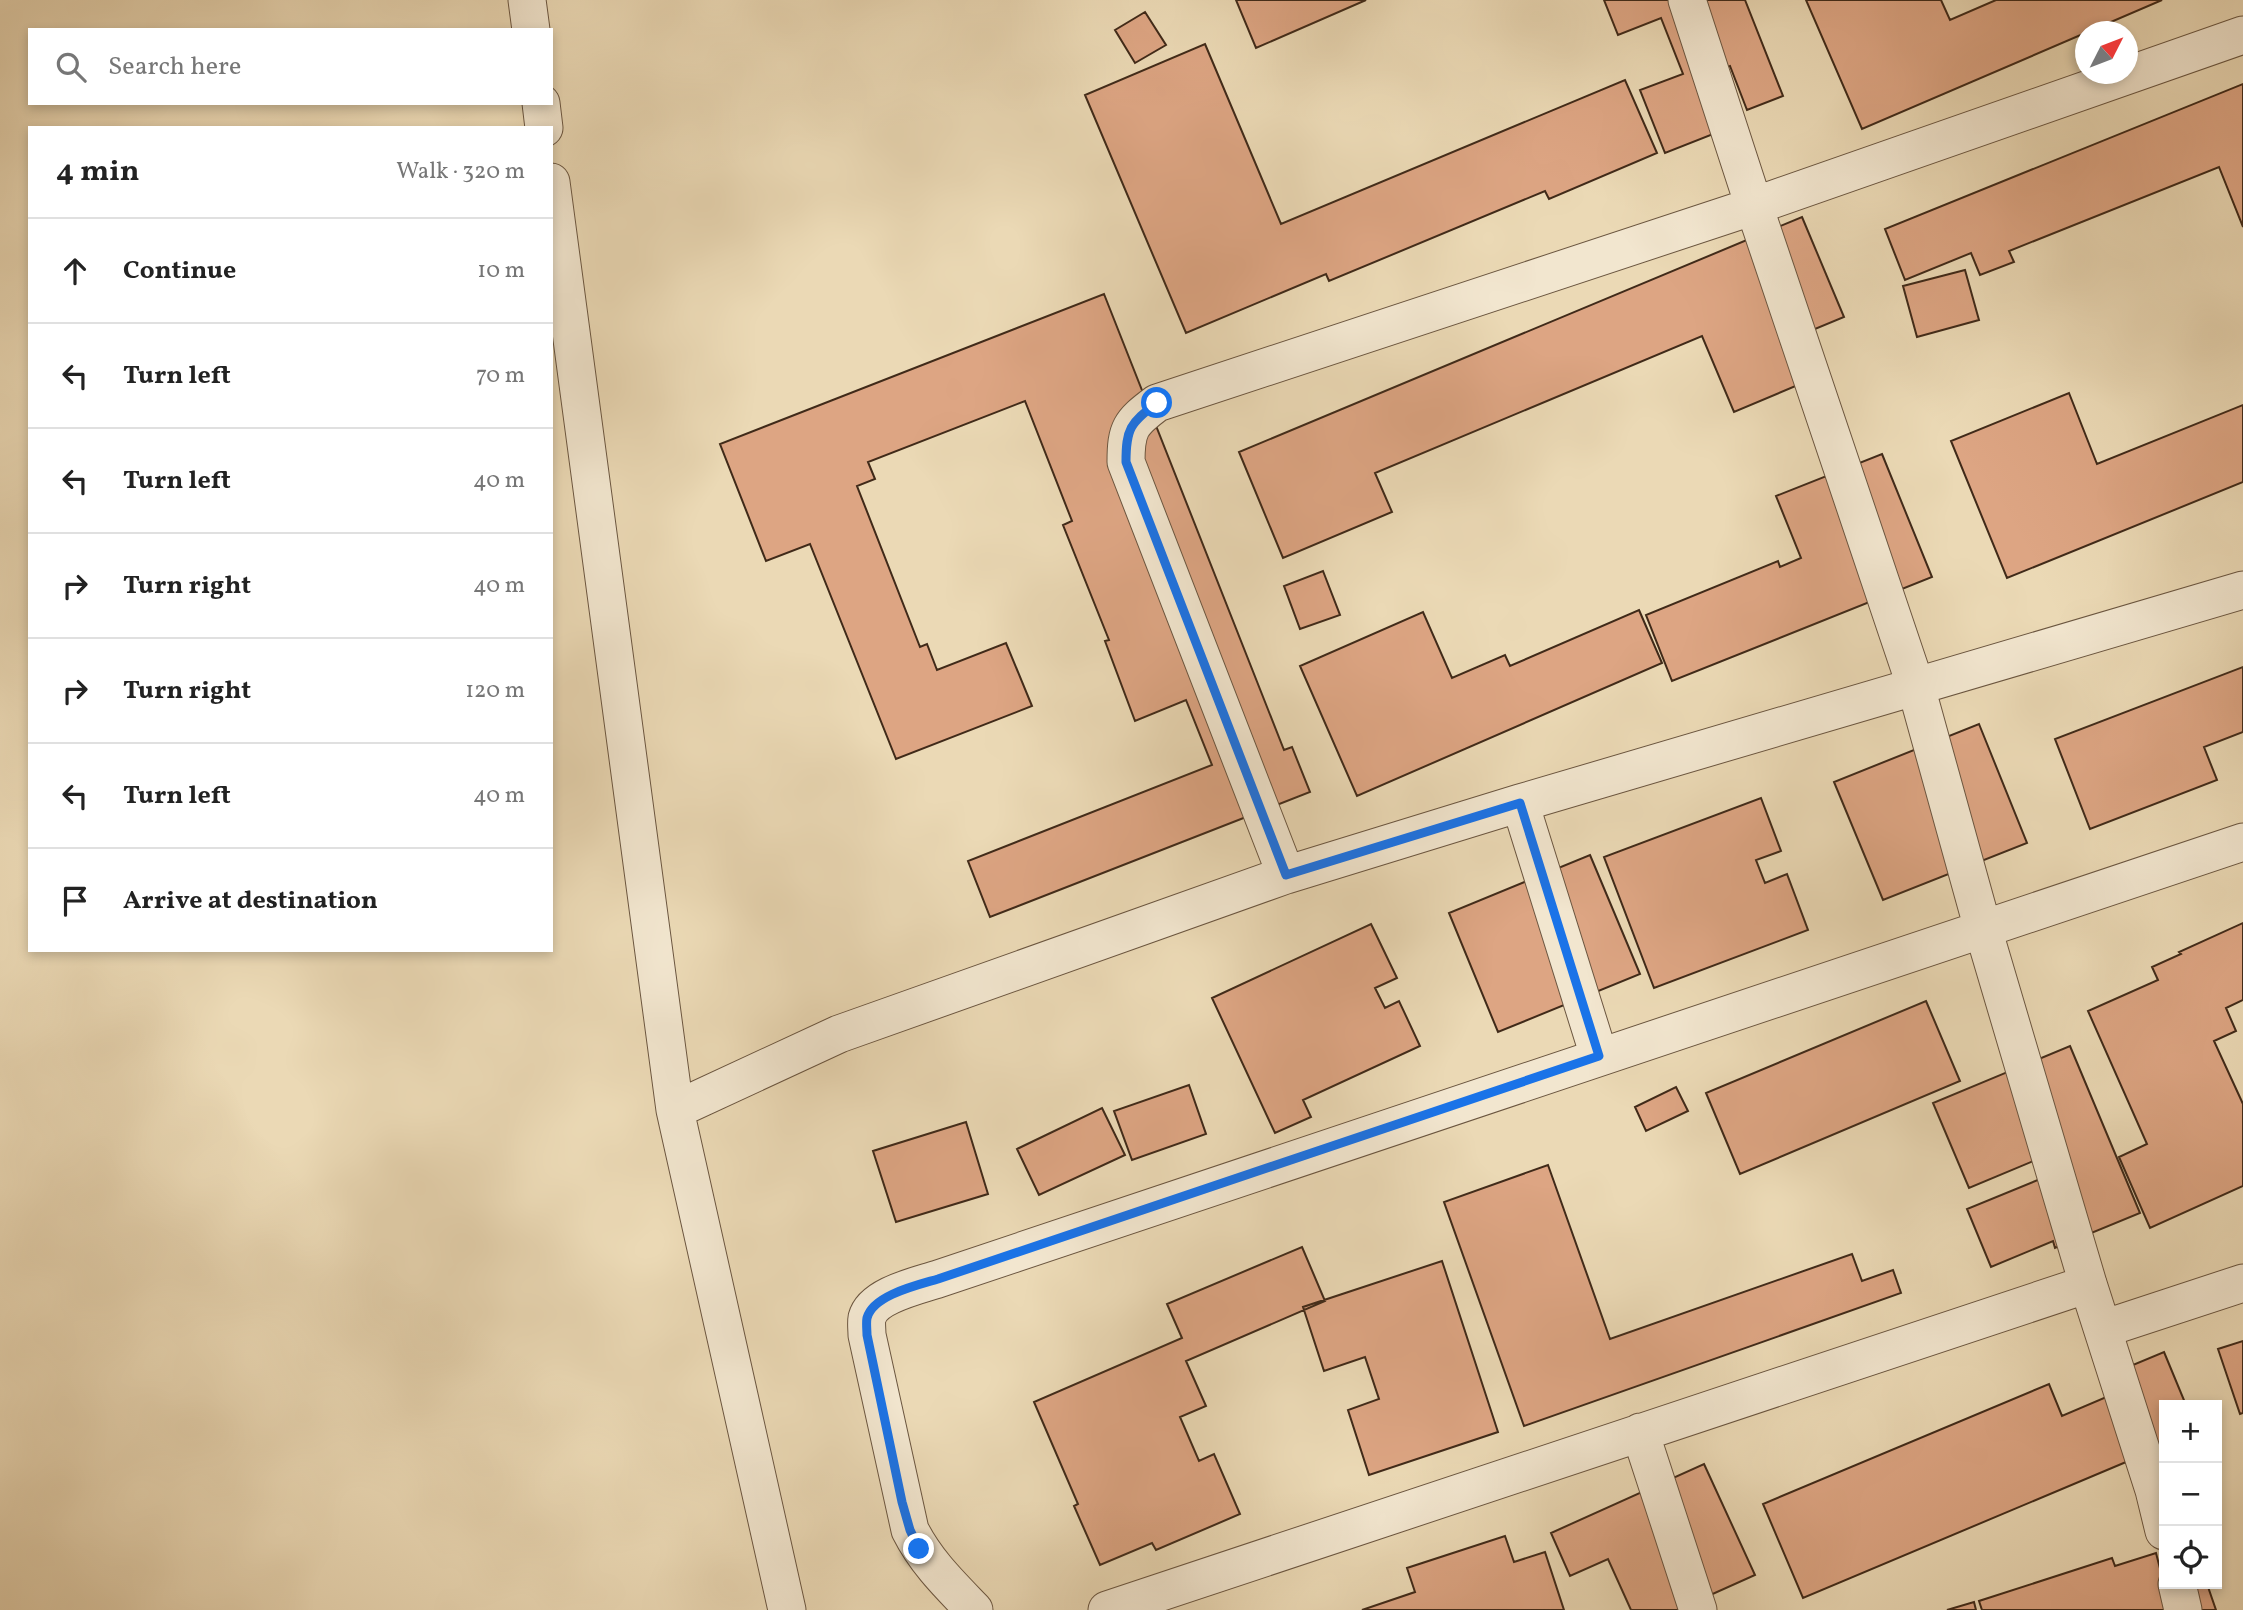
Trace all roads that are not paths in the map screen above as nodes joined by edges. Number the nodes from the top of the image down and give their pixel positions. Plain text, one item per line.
1 (527, 0) edge
2 (1688, 0) edge
3 (531, 28) edge
4 (2243, 35) edge
5 (541, 105) edge
6 (544, 126) edge
7 (553, 197) edge
8 (1754, 206) junction
9 (2243, 590) edge
10 (1916, 687) junction
11 (1520, 803) junction
12 (2243, 842) edge
13 (1286, 875) junction
14 (1983, 929) junction
15 (1599, 1056) junction
16 (675, 1110) junction
17 (2243, 1283) edge
18 (2088, 1284) junction
19 (2103, 1329) junction
20 (1640, 1432) junction
21 (2163, 1526) edge
22 (2178, 1589) edge
23 (787, 1610) edge
24 (974, 1610) edge
25 (1107, 1610) edge
26 (1698, 1610) edge
27 (2183, 1610) edge

1 - 3 street
2 - 8 street
4 - 8 street
5 - 6 street
7 - 16 street
8 - 10 street
8 - 13 street
9 - 10 street
10 - 11 street
10 - 14 street
11 - 13 street
11 - 15 street
12 - 14 street
13 - 16 street
14 - 15 street
14 - 18 street
15 - 24 street
16 - 23 street
17 - 19 street
18 - 19 street
18 - 20 street
19 - 21 street
20 - 25 street
20 - 26 street
22 - 27 street

